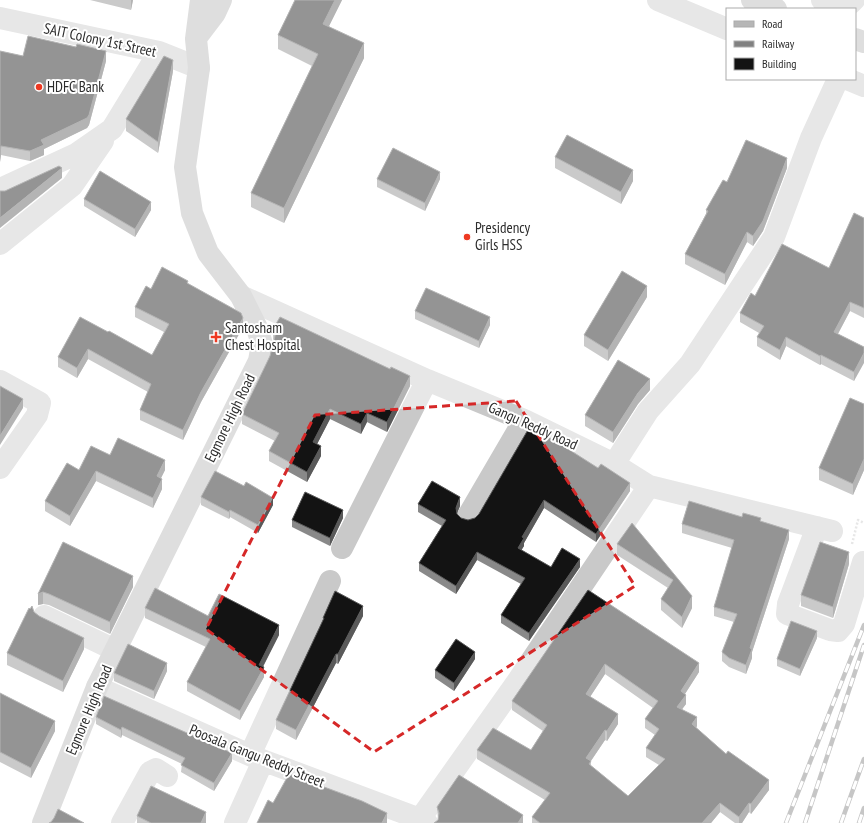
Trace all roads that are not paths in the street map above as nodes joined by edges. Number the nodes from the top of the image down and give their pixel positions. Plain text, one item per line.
1 (201, 0) edge
2 (221, 0) edge
3 (658, 0) edge
4 (752, 0) edge
5 (822, 0) edge
6 (854, 0) edge
7 (773, 8) edge
8 (0, 18) edge
9 (726, 29) edge
10 (196, 39) junction
11 (159, 52) junction
12 (199, 68) junction
13 (838, 80) edge
14 (849, 80) edge
15 (864, 86) edge
16 (112, 129) junction
17 (0, 189) edge
18 (0, 244) edge
19 (241, 296) junction
20 (0, 380) edge
21 (427, 380) junction
22 (524, 420) junction
23 (614, 464) junction
24 (0, 468) edge
25 (649, 486) junction
26 (468, 516) dead end
27 (342, 548) dead end
28 (863, 562) edge
29 (330, 581) dead end
30 (44, 616) dead end
31 (115, 650) junction
32 (97, 687) junction
33 (256, 758) junction
34 (167, 776) dead end
35 (422, 822) edge
36 (43, 823) edge
37 (122, 823) edge
38 (235, 823) edge

1 - 10 main road, Egmore High Road
2 - 10 main road
3 - 9 street
4 - 7 main road
5 - 6 street
8 - 11 street, SAIT Colony 1st Street
10 - 12 main road, Egmore High Road
11 - 12 street, SAIT Colony 1st Street
11 - 16 street
12 - 19 main road, Egmore High Road
13 - 23 street
14 - 15 street
16 - 17 street
16 - 18 street
19 - 21 street, Gangu Reddy Road
19 - 31 main road, Egmore High Road
20 - 24 street
21 - 22 street, Gangu Reddy Road
21 - 27 street
22 - 23 street, Gangu Reddy Road
22 - 26 street
23 - 25 street, Gangu Reddy Road
25 - 28 street, Gangu Reddy Road
25 - 35 street
29 - 33 street
30 - 31 street
31 - 32 main road, Egmore High Road
32 - 33 street, Poosala Gangu Reddy Street
32 - 36 main road, Egmore High Road
33 - 35 street, Poosala Gangu Reddy Street
33 - 38 street
34 - 37 street

